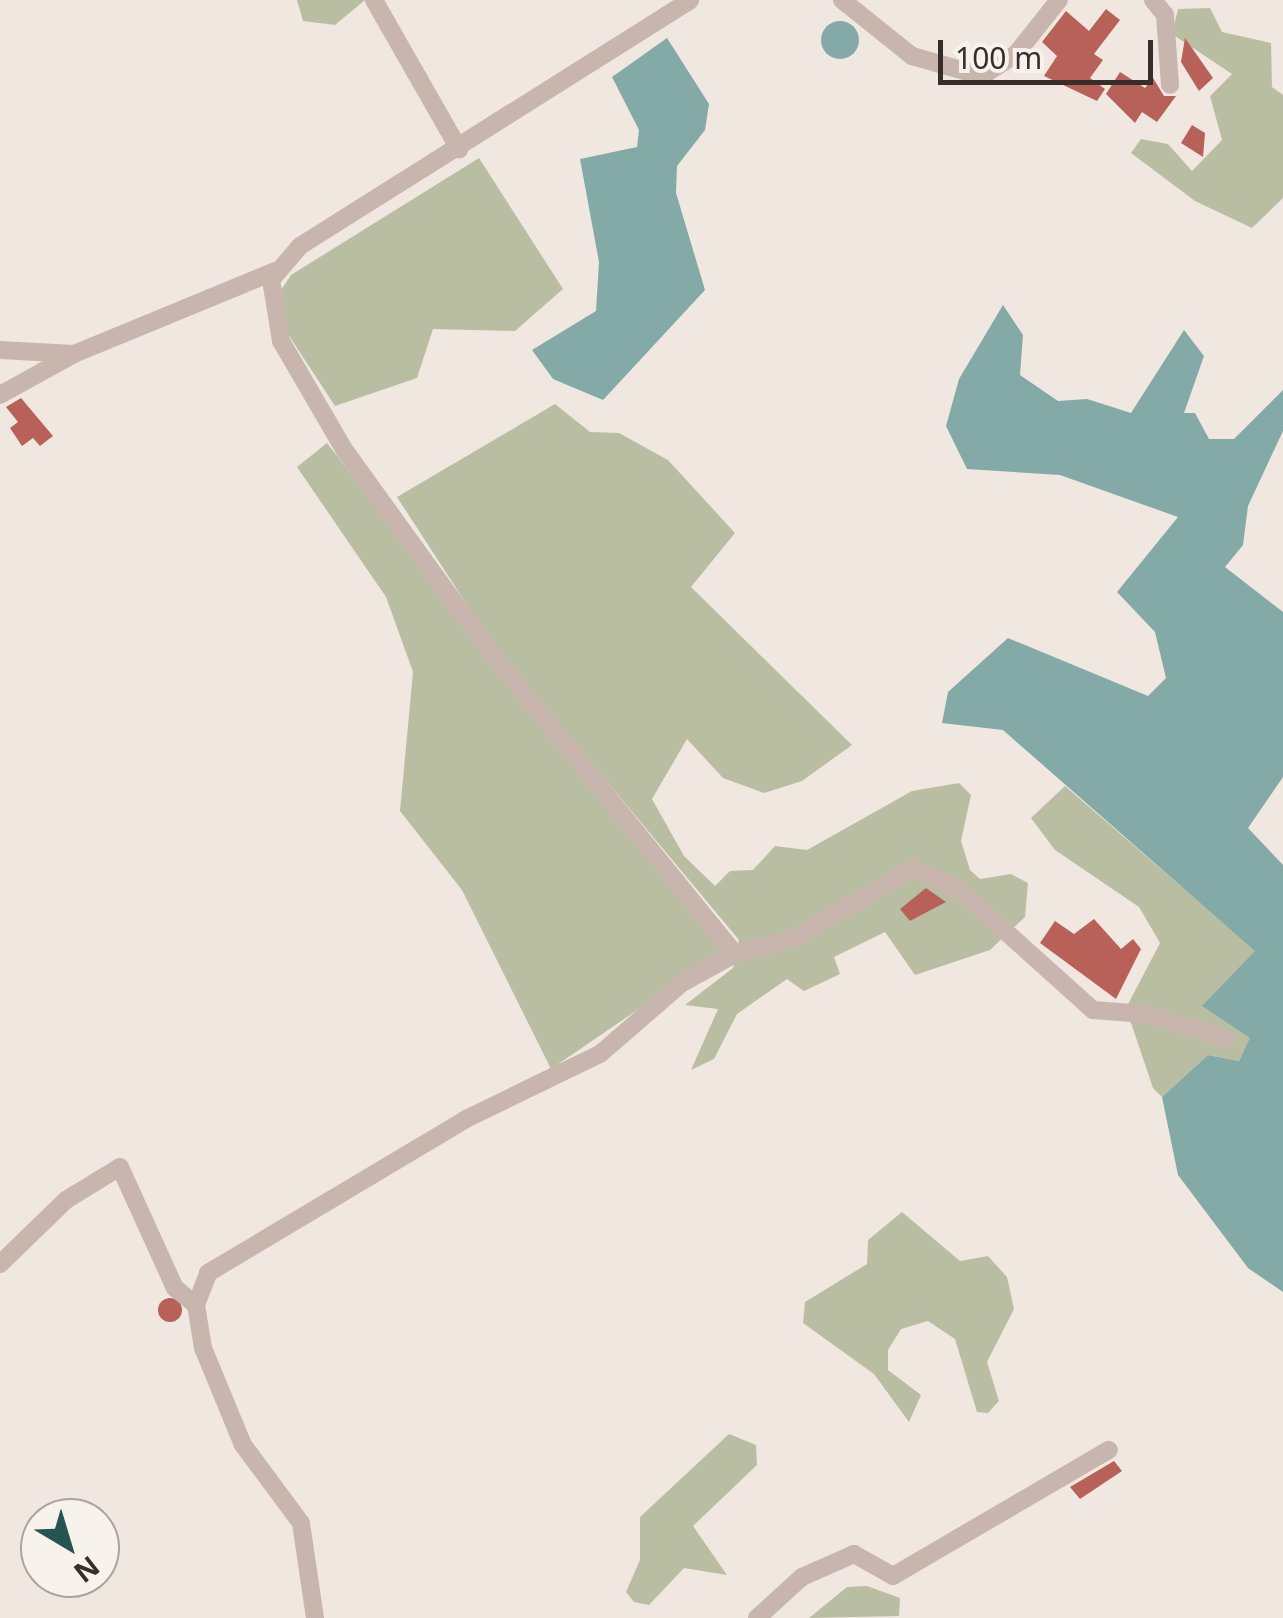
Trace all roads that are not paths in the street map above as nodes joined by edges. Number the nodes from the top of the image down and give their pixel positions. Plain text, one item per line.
1 (374, 0) edge
2 (690, 0) edge
3 (842, 0) edge
4 (1059, 0) edge
5 (1153, 0) edge
6 (1170, 86) dead end
7 (458, 149) junction
8 (275, 271) junction
9 (0, 350) edge
10 (74, 354) junction
11 (0, 395) edge
12 (735, 954) junction
13 (1227, 1039) dead end
14 (0, 1264) edge
15 (196, 1305) junction
16 (1109, 1450) dead end
17 (315, 1618) edge
18 (757, 1618) edge

1 - 7 street
2 - 7 street
3 - 4 street
5 - 6 street
7 - 8 street
8 - 10 street
8 - 12 street
9 - 10 street
10 - 11 street
12 - 13 street
12 - 15 street
14 - 15 street
15 - 17 street
16 - 18 street

